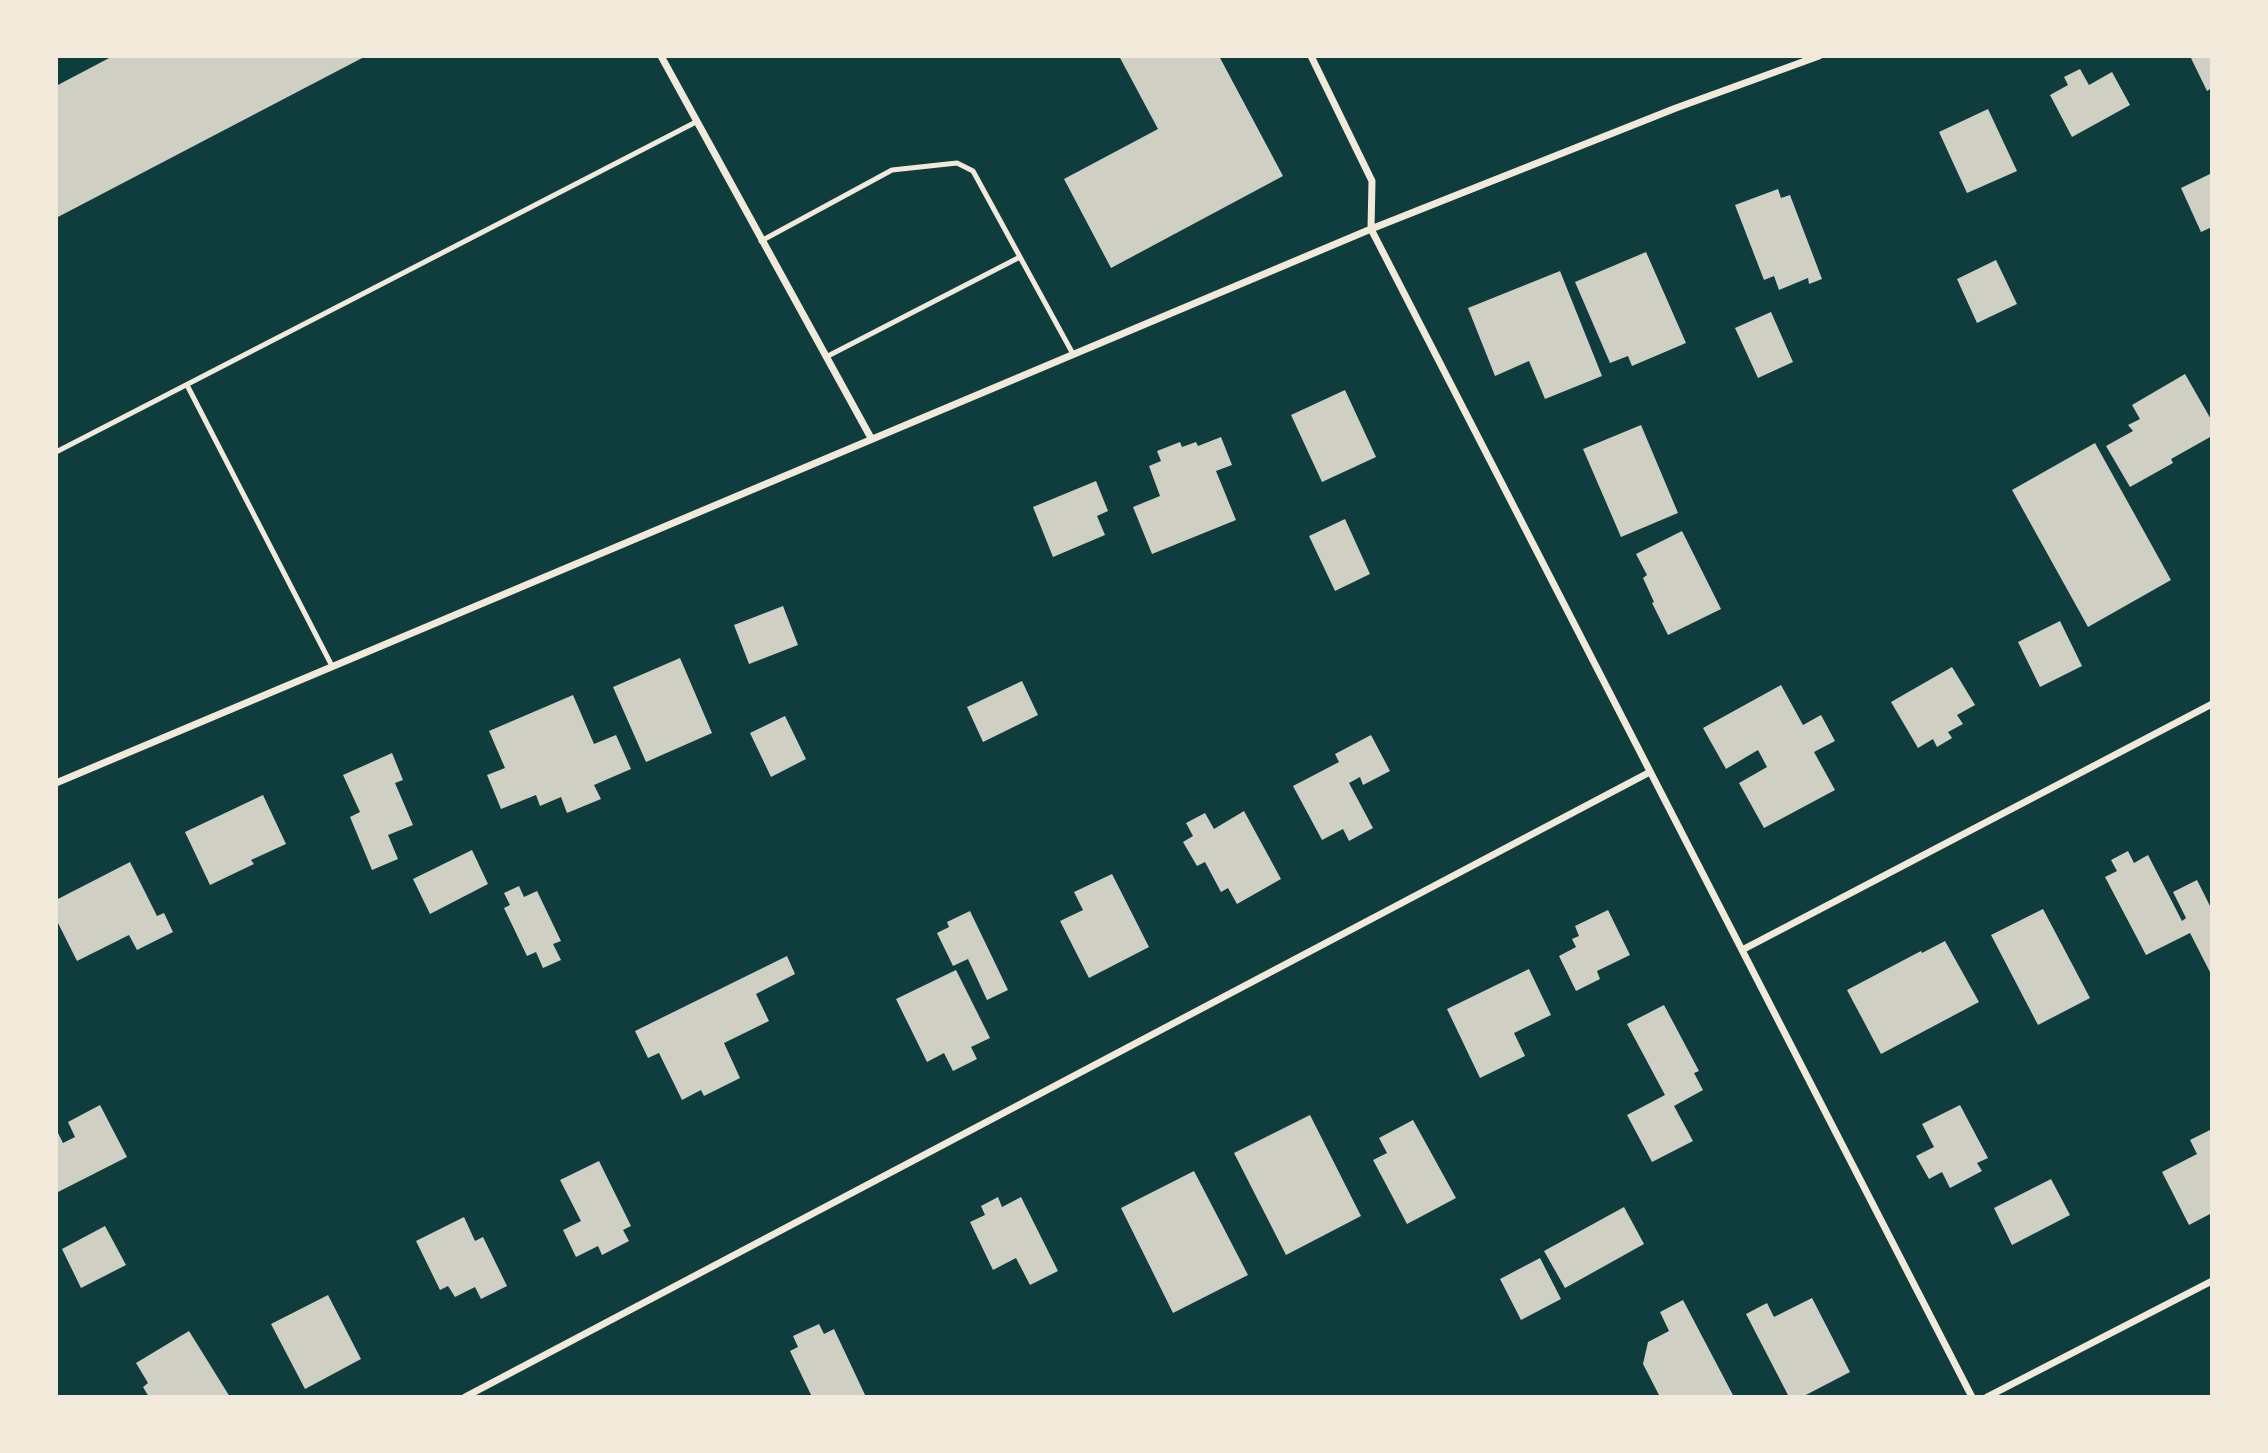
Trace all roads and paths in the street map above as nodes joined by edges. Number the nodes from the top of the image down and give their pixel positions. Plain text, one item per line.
1 (661, 56) edge
2 (1311, 56) edge
3 (1819, 56) edge
4 (696, 122) junction
5 (1371, 229) junction
6 (761, 241) junction
7 (1020, 257) junction
8 (1073, 354) junction
9 (826, 357) junction
10 (187, 385) junction
11 (871, 438) junction
12 (56, 452) edge
13 (332, 666) junction
14 (2212, 704) edge
15 (1650, 772) junction
16 (56, 783) edge
17 (1742, 950) junction
18 (2212, 1281) edge
19 (465, 1397) edge
20 (1972, 1397) edge
21 (1987, 1397) edge

1 - 4 street
2 - 5 street
3 - 5 street
4 - 6 street
4 - 10 lane
5 - 8 street
5 - 15 street
6 - 7 lane
6 - 9 street
7 - 8 lane
7 - 9 lane
8 - 11 street
9 - 11 street
10 - 12 lane
10 - 13 lane
11 - 13 street
13 - 16 street
14 - 17 street
15 - 17 street
15 - 19 street
17 - 20 street
18 - 21 street

